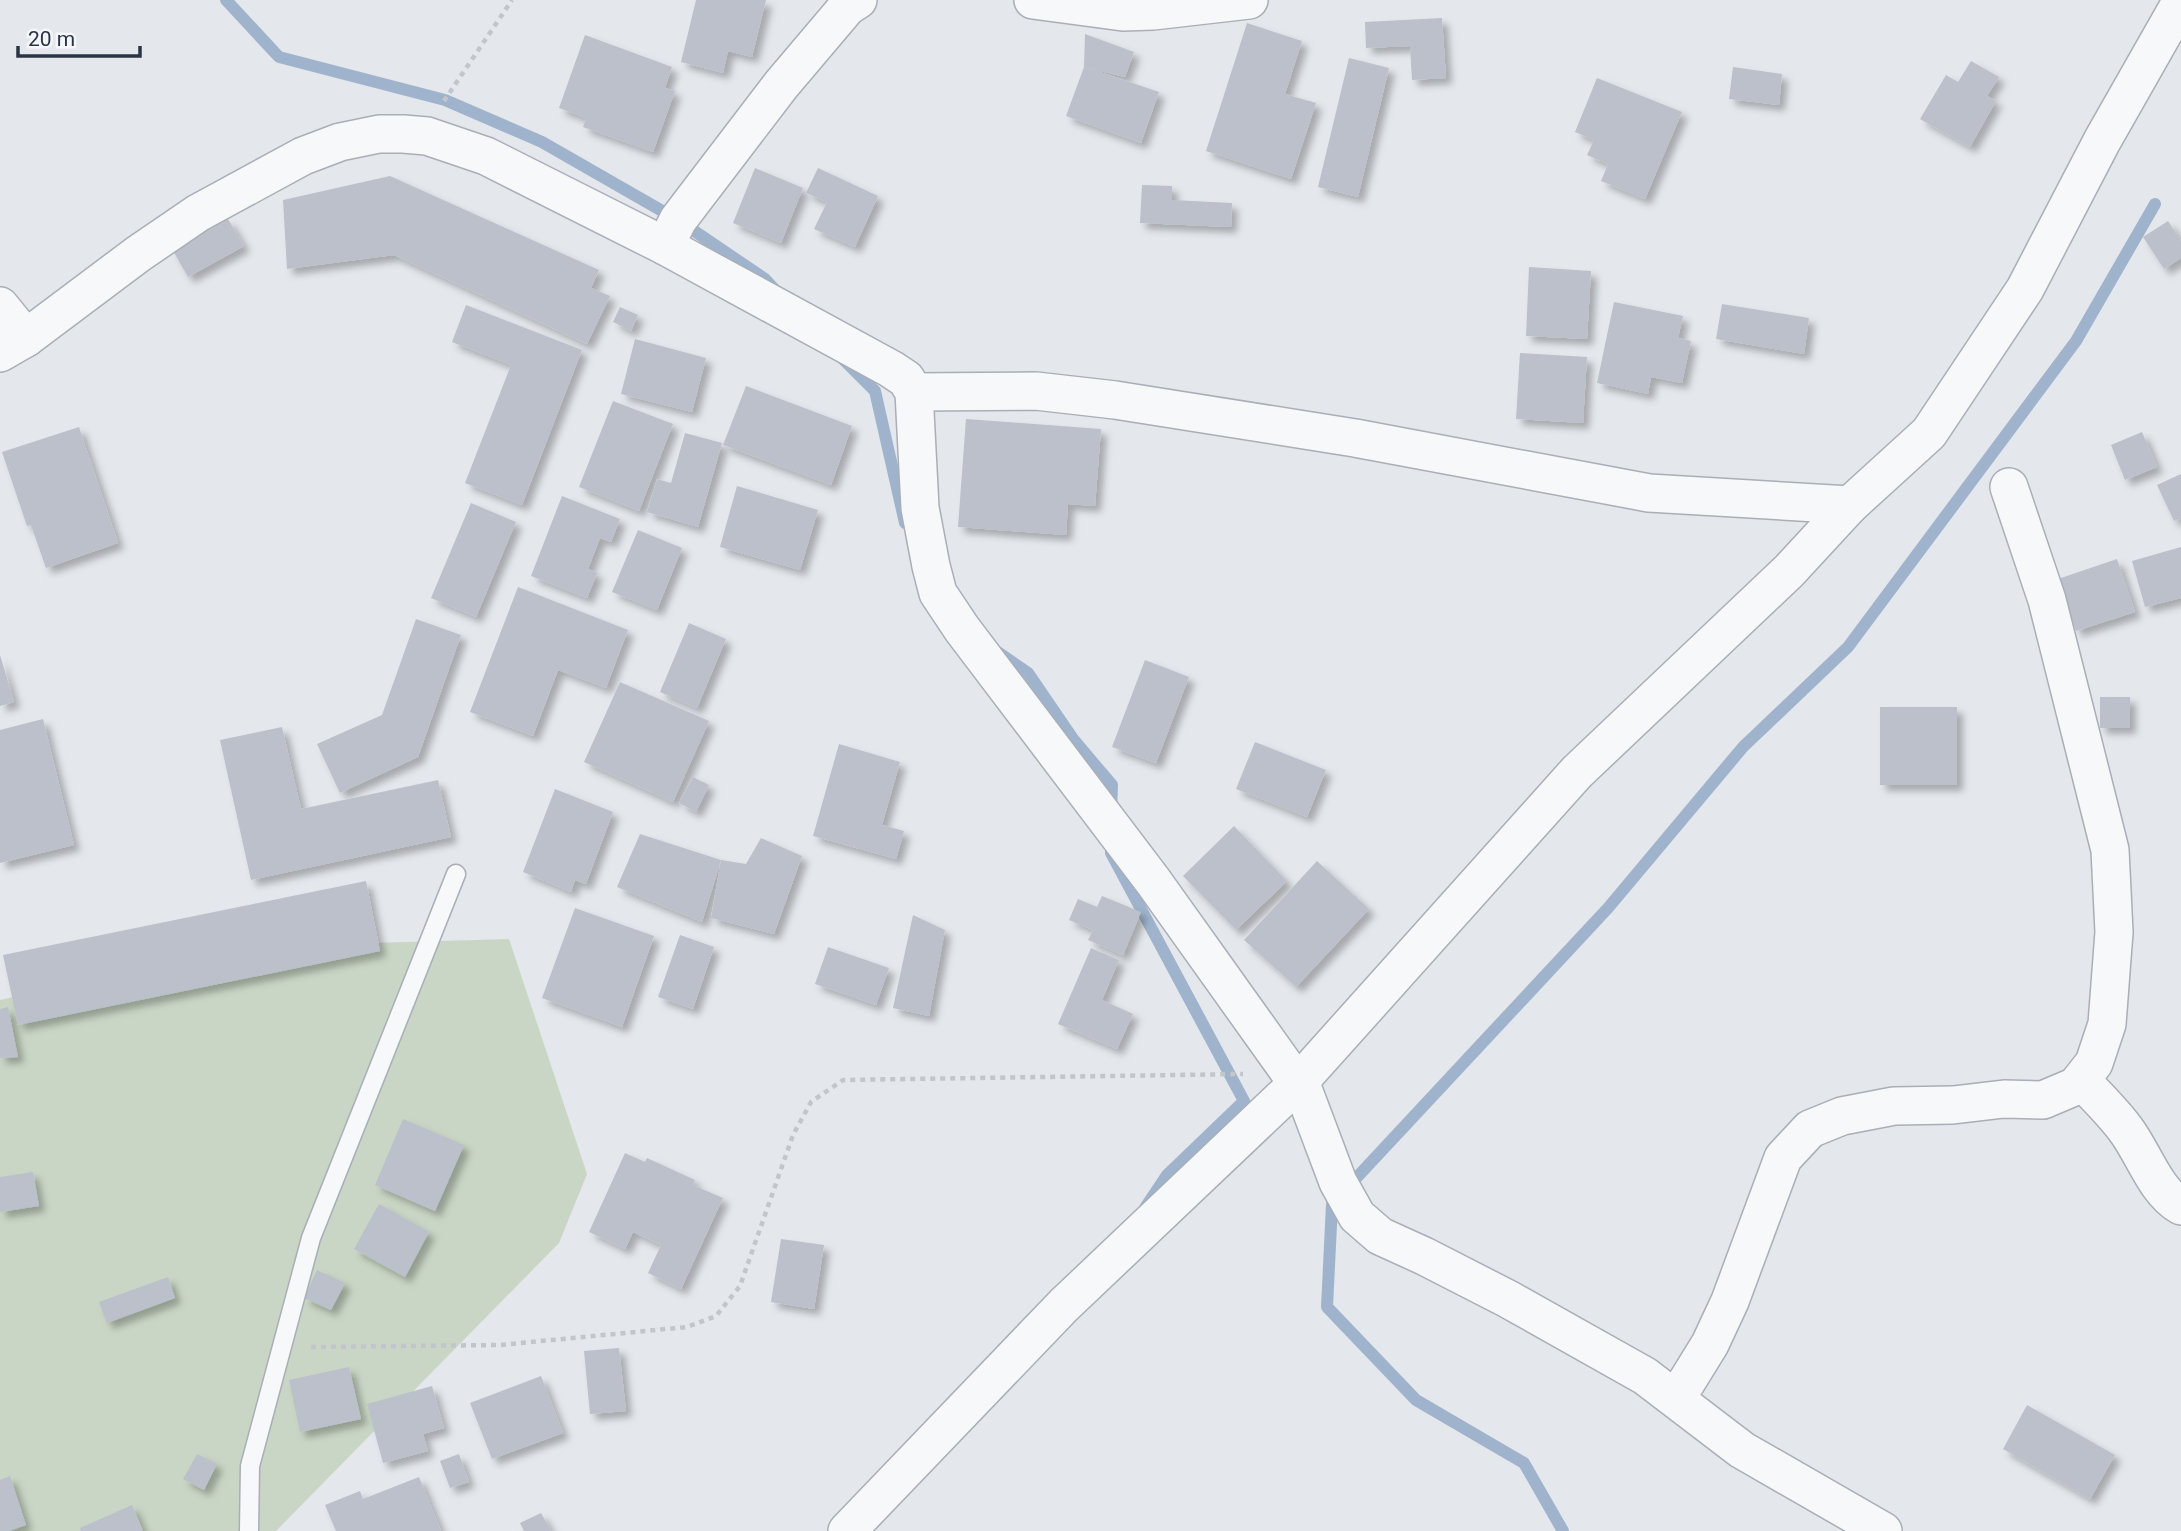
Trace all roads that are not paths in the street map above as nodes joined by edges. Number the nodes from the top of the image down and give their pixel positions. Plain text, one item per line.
1 (858, 0) edge
2 (1033, 0) edge
3 (1249, 0) edge
4 (2181, 2) edge
5 (665, 246) junction
6 (0, 306) edge
7 (13, 345) edge
8 (914, 392) junction
9 (2009, 486) dead end
10 (1850, 505) junction
11 (456, 874) dead end
12 (1295, 1077) junction
13 (2081, 1080) junction
14 (2181, 1206) edge
15 (1676, 1399) junction
16 (249, 1531) edge
17 (847, 1531) edge
18 (1883, 1531) edge

1 - 5 street
2 - 3 street
4 - 10 street
5 - 7 street
5 - 8 street
6 - 7 street
8 - 10 street
8 - 12 street
9 - 13 street
10 - 12 street
11 - 16 lane
12 - 15 street
12 - 17 street
13 - 14 street
13 - 15 street
15 - 18 street

